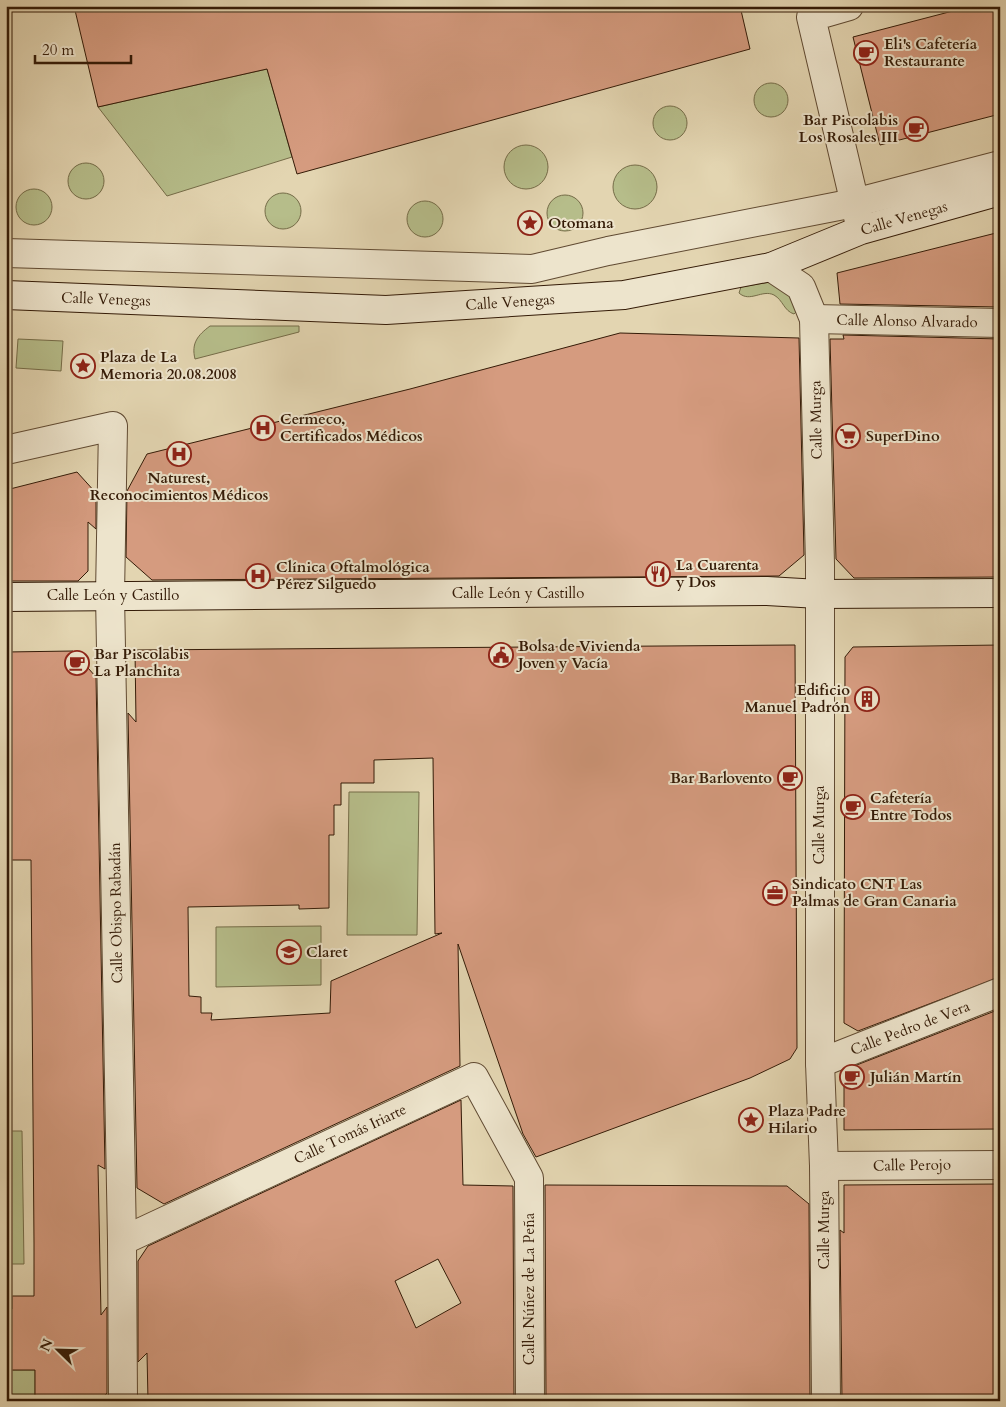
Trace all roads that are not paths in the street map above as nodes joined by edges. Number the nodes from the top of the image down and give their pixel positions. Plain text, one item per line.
1 (849, 6) edge
2 (1000, 166) edge
3 (1000, 191) edge
4 (854, 203) junction
5 (861, 230) junction
6 (6, 253) edge
7 (771, 267) junction
8 (6, 295) edge
9 (814, 319) junction
10 (1000, 323) edge
11 (6, 450) edge
12 (1000, 592) edge
13 (819, 594) junction
14 (110, 595) junction
15 (6, 597) edge
16 (1000, 992) edge
17 (820, 1063) junction
18 (1000, 1165) edge
19 (824, 1166) junction
20 (529, 1178) joint
21 (122, 1240) junction
22 (123, 1401) edge
23 (530, 1401) edge
24 (826, 1401) edge

1 - 4 street
2 - 4 street, Calle Venegas
3 - 5 street, Calle Venegas
4 - 5 street
4 - 6 street, Calle Venegas
5 - 7 street, Calle Venegas
7 - 8 street, Calle Venegas
7 - 9 street, Calle Murga
9 - 10 street, Calle Alonso Alvarado
9 - 13 street, Calle Murga
11 - 14 street, Calle Obispo Rabadán
12 - 13 street, Calle León y Castillo
13 - 14 street, Calle León y Castillo
13 - 17 street, Calle Murga
14 - 15 street, Calle León y Castillo
14 - 21 street, Calle Obispo Rabadán
16 - 17 street, Calle Pedro de Vera
17 - 19 street, Calle Murga
18 - 19 street, Calle Perojo
19 - 24 street, Calle Murga
20 - 21 street, Calle Tomás Iriarte
20 - 23 street, Calle Núñez de La Peña
21 - 22 street, Calle Obispo Rabadán

